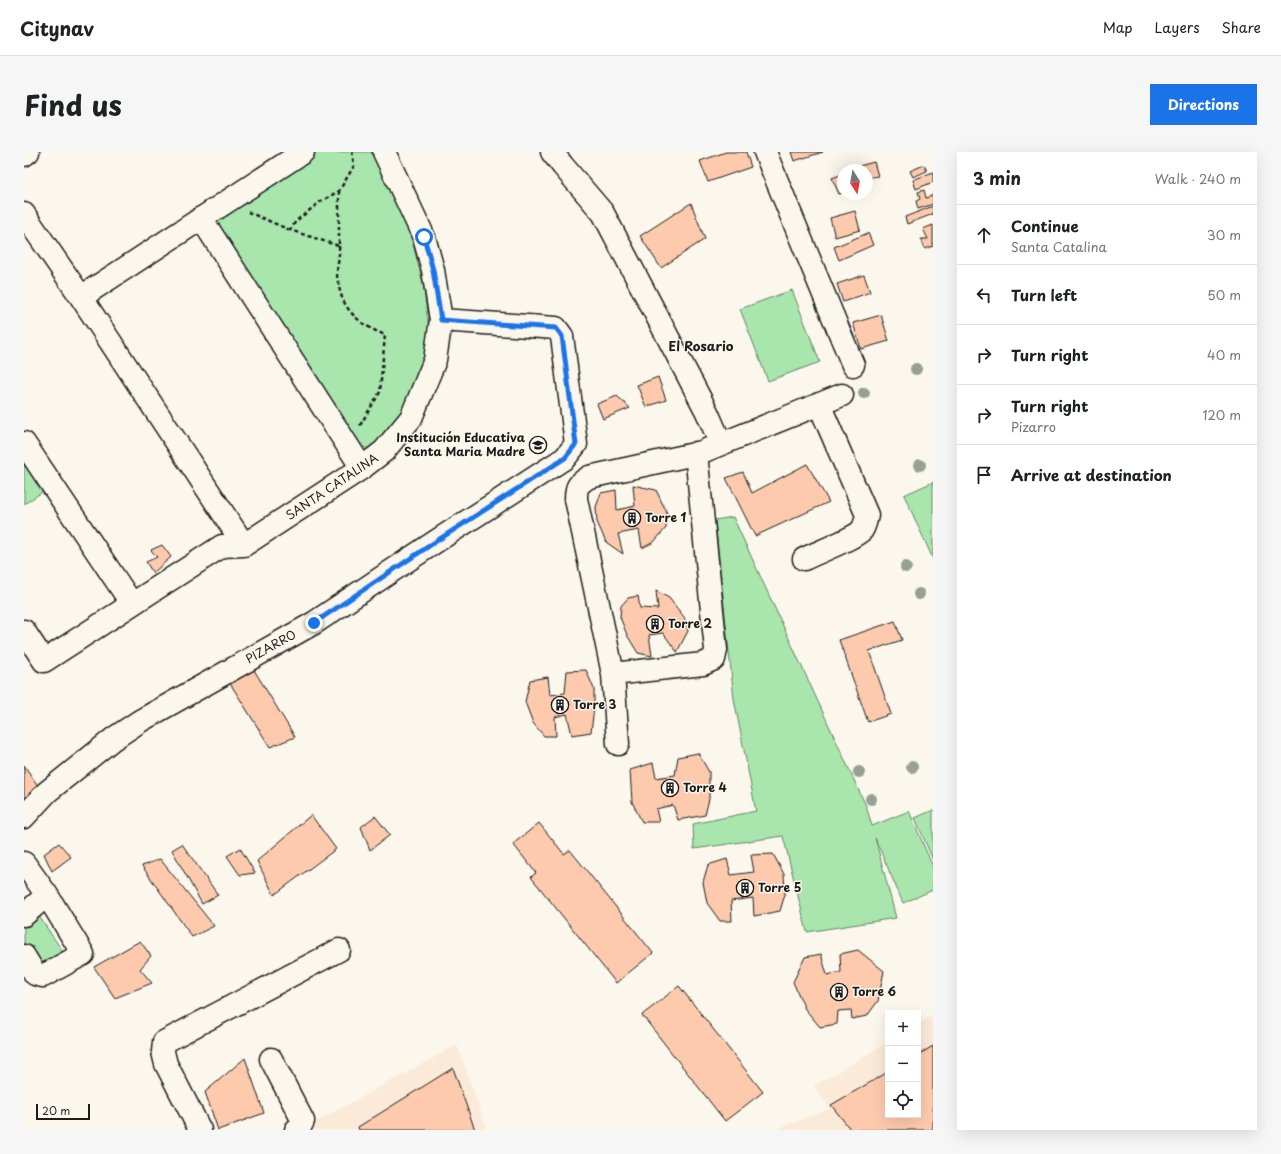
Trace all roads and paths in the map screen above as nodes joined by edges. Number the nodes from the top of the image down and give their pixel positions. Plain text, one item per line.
1 (28, 152) edge
2 (303, 152) edge
3 (352, 152) edge
4 (384, 152) edge
5 (552, 152) edge
6 (765, 152) edge
7 (24, 155) edge
8 (339, 191) junction
9 (225, 202) junction
10 (24, 214) edge
11 (201, 218) junction
12 (290, 230) junction
13 (339, 246) junction
14 (81, 297) junction
15 (441, 320) junction
16 (853, 365) dead end
17 (842, 395) dead end
18 (819, 404) junction
19 (358, 429) dead end
20 (24, 444) edge
21 (721, 444) junction
22 (696, 454) junction
23 (362, 468) junction
24 (244, 545) junction
25 (804, 559) dead end
26 (132, 604) junction
27 (24, 631) edge
28 (613, 674) junction
29 (618, 744) dead end
30 (24, 817) edge
31 (24, 863) edge
32 (47, 896) junction
33 (24, 914) edge
34 (339, 950) dead end
35 (24, 956) edge
36 (271, 1059) dead end
37 (200, 1130) edge
38 (296, 1130) edge

1 - 7 street
2 - 9 street
3 - 8 path
4 - 15 street, SANTA CATALINA
5 - 21 street
6 - 16 street
8 - 12 path
8 - 13 path
9 - 11 street
9 - 12 path
10 - 14 street
11 - 14 street
11 - 23 street
12 - 13 path
13 - 19 path
14 - 24 street
15 - 23 street, SANTA CATALINA
15 - 30 street, PIZARRO
17 - 18 street
18 - 21 street
18 - 25 street
20 - 26 street
21 - 22 street
22 - 28 street
22 - 28 street
23 - 24 street, SANTA CATALINA
24 - 26 street
26 - 27 street
28 - 29 street
31 - 32 street
32 - 33 street
32 - 35 street
34 - 37 street
36 - 38 street

